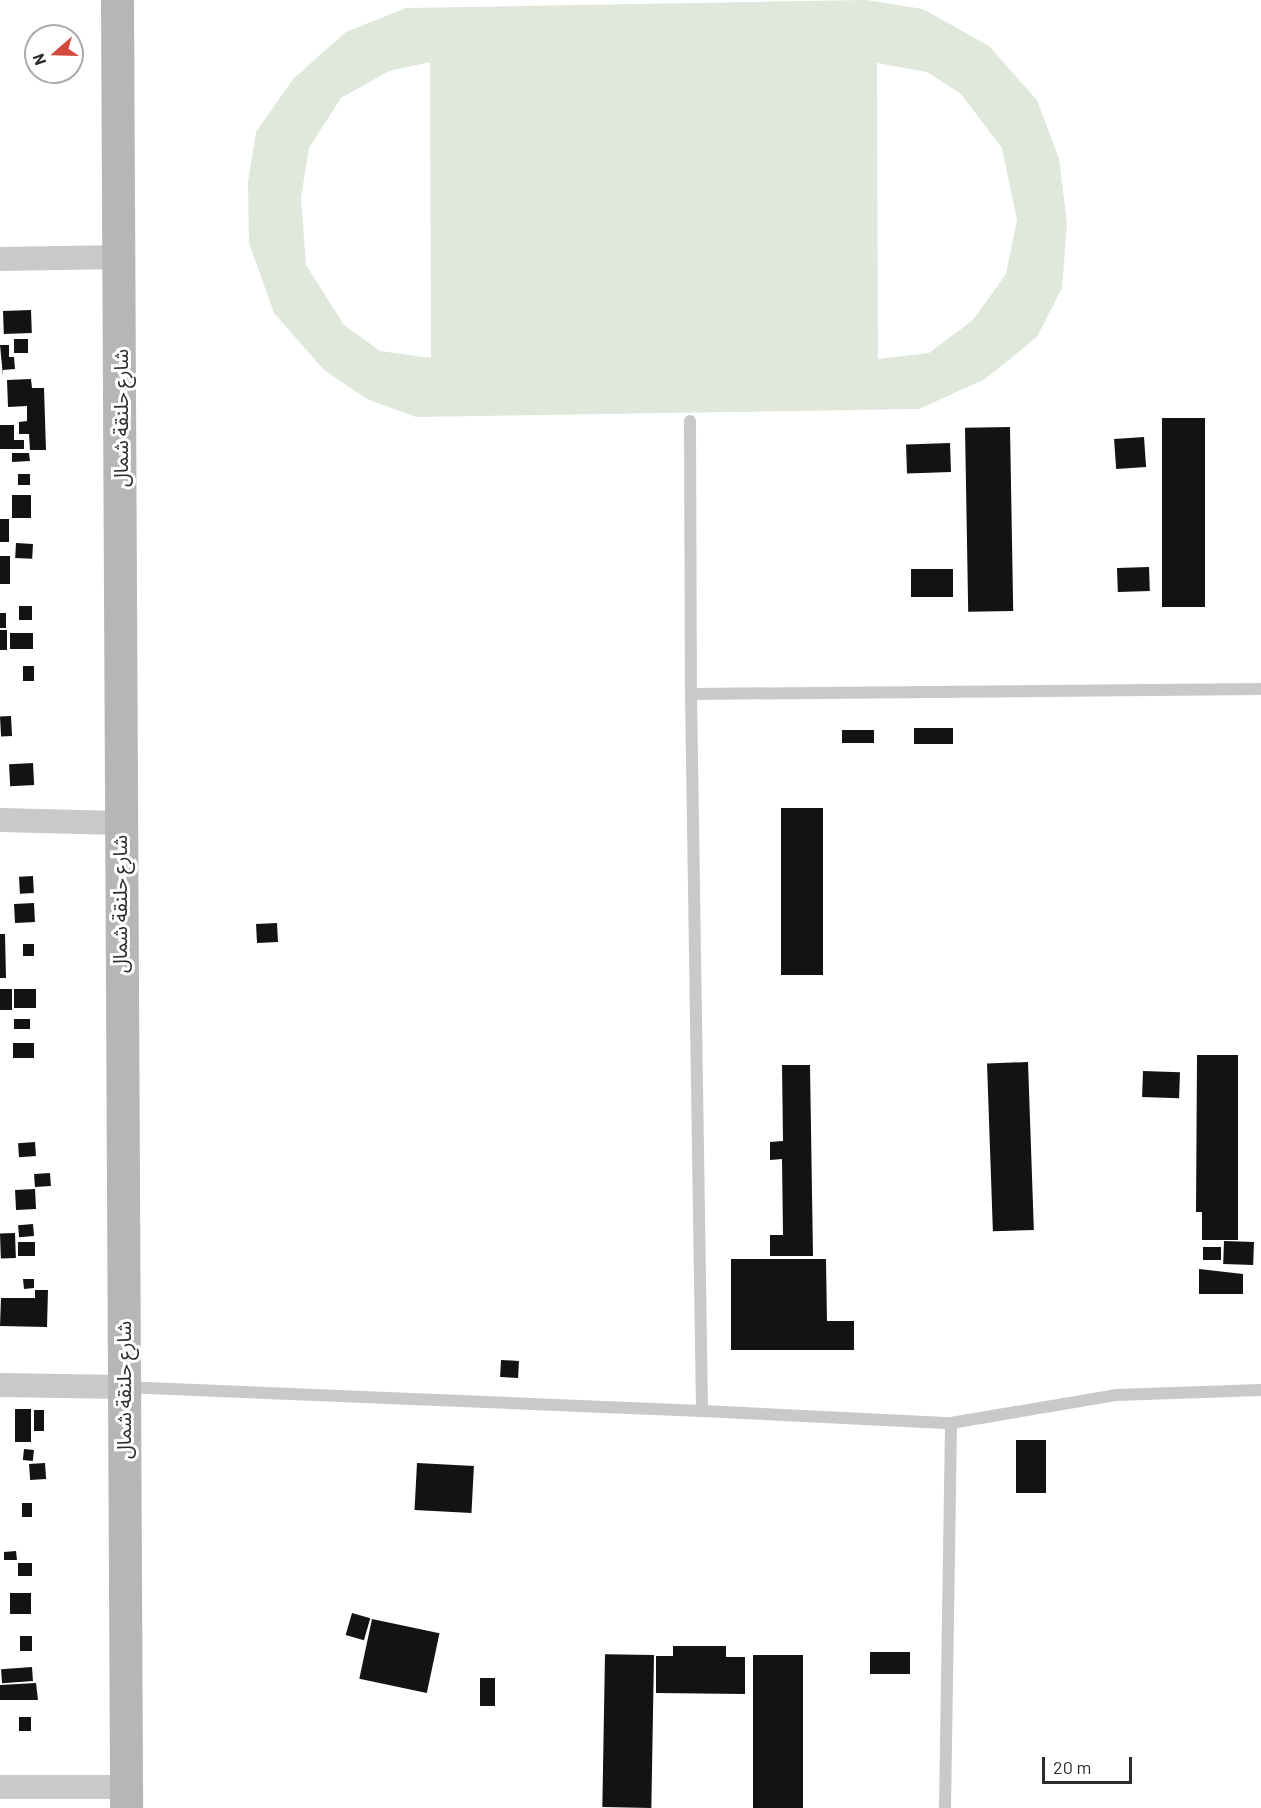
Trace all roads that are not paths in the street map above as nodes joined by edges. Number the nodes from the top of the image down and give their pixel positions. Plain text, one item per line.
1 (117, 0) edge
2 (121, 257) junction
3 (0, 259) edge
4 (690, 422) dead end
5 (1261, 689) edge
6 (691, 694) junction
7 (0, 820) edge
8 (119, 823) junction
9 (0, 1385) edge
10 (123, 1387) junction
11 (1261, 1390) edge
12 (702, 1412) junction
13 (951, 1423) junction
14 (0, 1787) edge
15 (126, 1797) edge
16 (945, 1808) edge

1 - 2 street, شارع حلنقة شمال
2 - 3 street
2 - 8 street, شارع حلنقة شمال
4 - 6 lane
5 - 6 lane
6 - 12 lane
7 - 8 street
8 - 10 street, شارع حلنقة شمال
9 - 10 street
10 - 12 lane
10 - 15 street, شارع حلنقة شمال
11 - 13 lane
12 - 13 lane
13 - 16 lane
14 - 15 street

